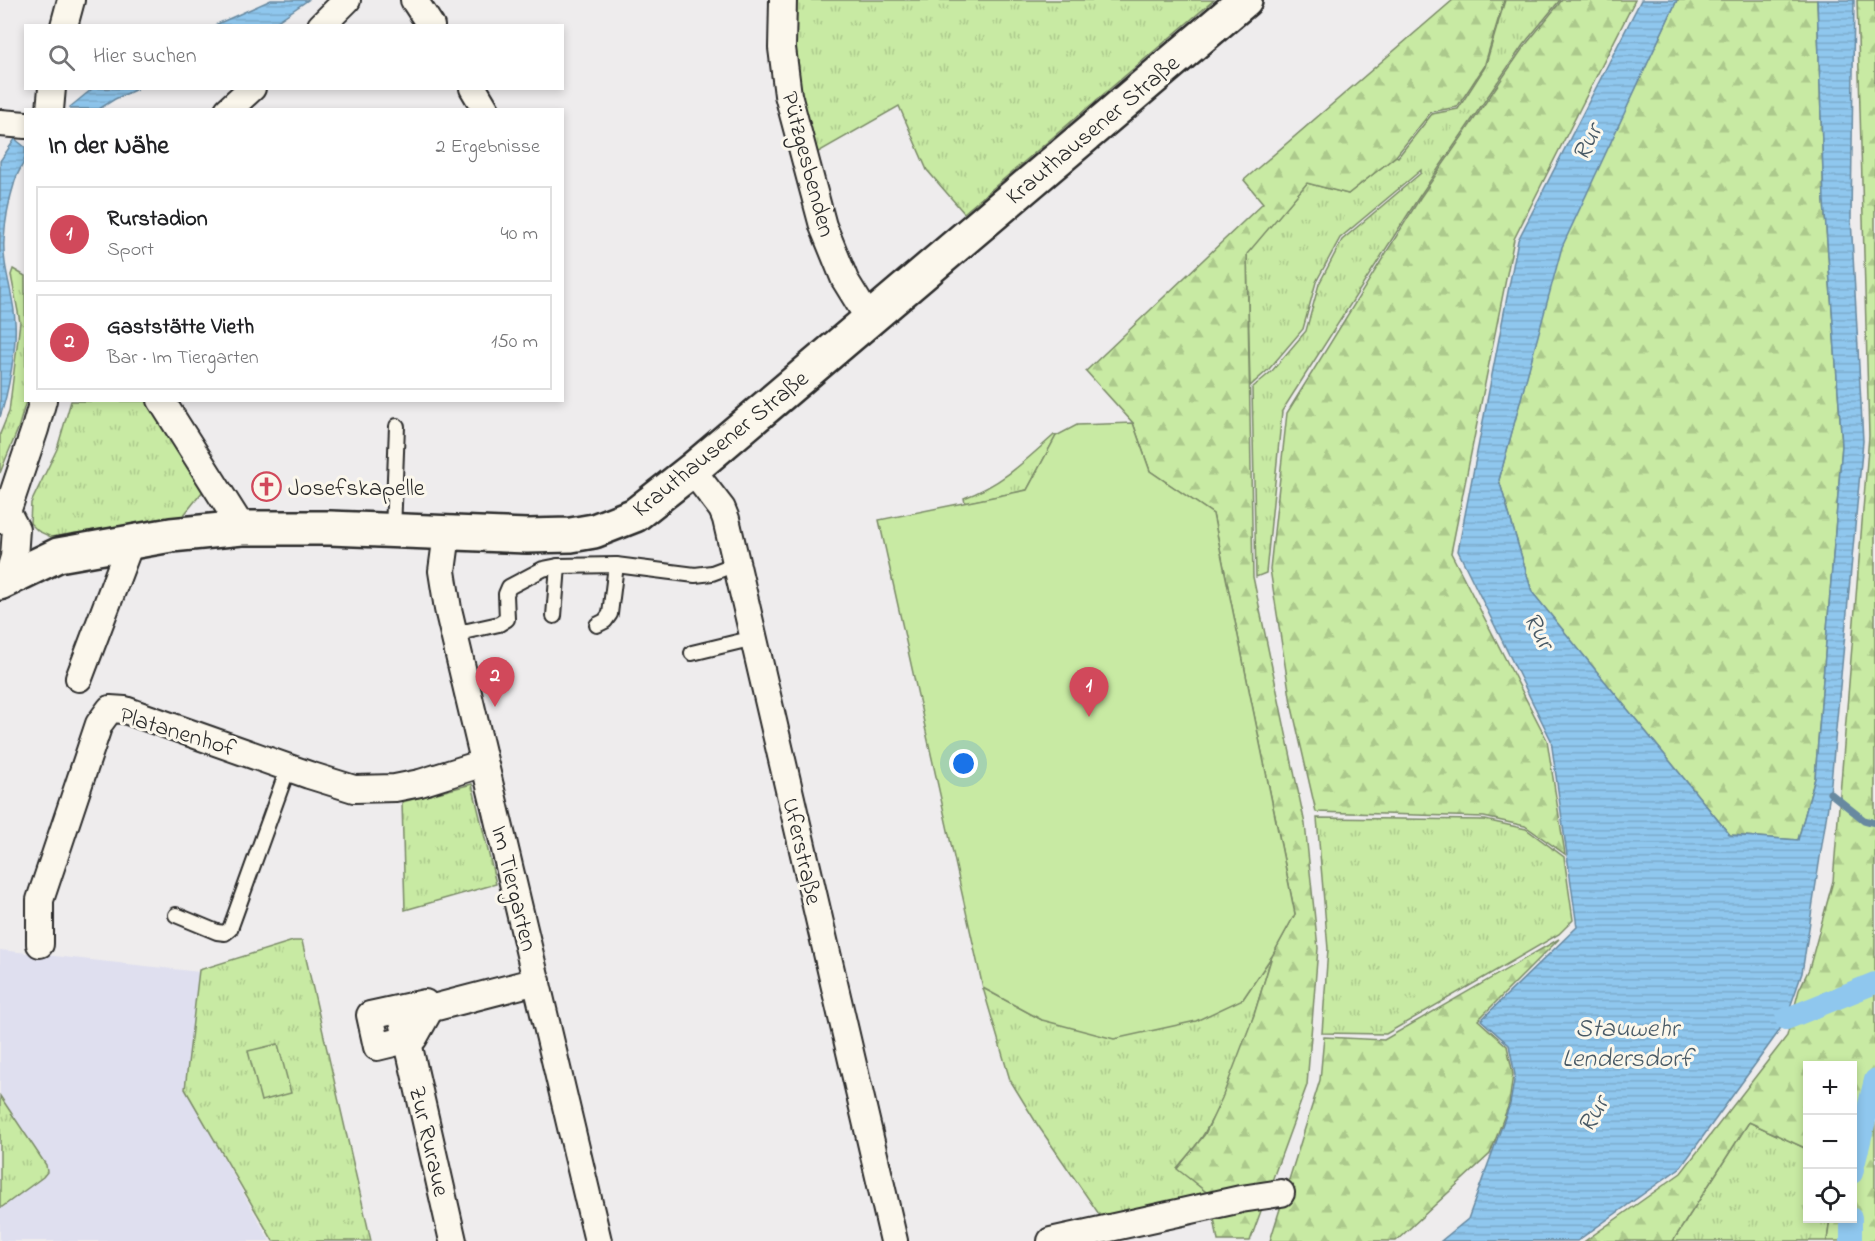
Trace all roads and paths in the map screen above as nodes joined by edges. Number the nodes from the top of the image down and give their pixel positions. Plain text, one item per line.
1 (71, 0) edge
2 (346, 0) edge
3 (414, 0) edge
4 (783, 0) edge
5 (1245, 0) edge
6 (65, 24) edge
7 (323, 24) edge
8 (430, 24) edge
9 (52, 90) edge
10 (250, 90) edge
11 (474, 90) edge
12 (50, 108) edge
13 (230, 108) edge
14 (485, 108) edge
15 (0, 123) edge
16 (24, 125) edge
17 (869, 319) junction
18 (43, 402) edge
19 (162, 402) edge
20 (398, 426) dead end
21 (692, 470) junction
22 (4, 516) edge
23 (242, 528) junction
24 (393, 531) junction
25 (447, 534) junction
26 (131, 541) junction
27 (736, 564) junction
28 (616, 565) junction
29 (558, 566) junction
30 (2, 578) edge
31 (554, 616) dead end
32 (597, 625) dead end
33 (454, 634) junction
34 (754, 638) junction
35 (692, 653) dead end
36 (79, 678) dead end
37 (484, 764) junction
38 (288, 768) junction
39 (176, 915) dead end
40 (40, 944) dead end
41 (537, 981) junction
42 (1281, 1193) dead end
43 (453, 1241) edge
44 (598, 1241) edge
45 (894, 1241) edge
46 (1051, 1241) edge

1 - 6 street
2 - 7 street
3 - 8 street
4 - 17 street, Pützgesbenden
5 - 17 street, Krauthausener Straße
9 - 12 street
10 - 13 street
11 - 14 street
15 - 16 street
17 - 21 street, Krauthausener Straße
18 - 22 street
19 - 23 street
20 - 24 lane
21 - 25 street, Krauthausener Straße
21 - 27 street, Uferstraße
22 - 30 street
23 - 24 street, Krauthausener Straße
23 - 26 street, Krauthausener Straße
24 - 25 street, Krauthausener Straße
25 - 33 street, Im Tiergarten
26 - 30 street, Krauthausener Straße
26 - 36 street
27 - 28 lane
27 - 34 street, Uferstraße
28 - 29 lane
28 - 32 lane
29 - 31 lane
29 - 33 lane
33 - 37 street, Im Tiergarten
34 - 35 lane
34 - 45 street, Uferstraße
37 - 38 street, Platanenhof
37 - 41 street, Im Tiergarten
38 - 39 lane
38 - 40 street, Platanenhof
41 - 43 street, Zur Ruraue
41 - 44 street, Im Tiergarten
42 - 46 street

